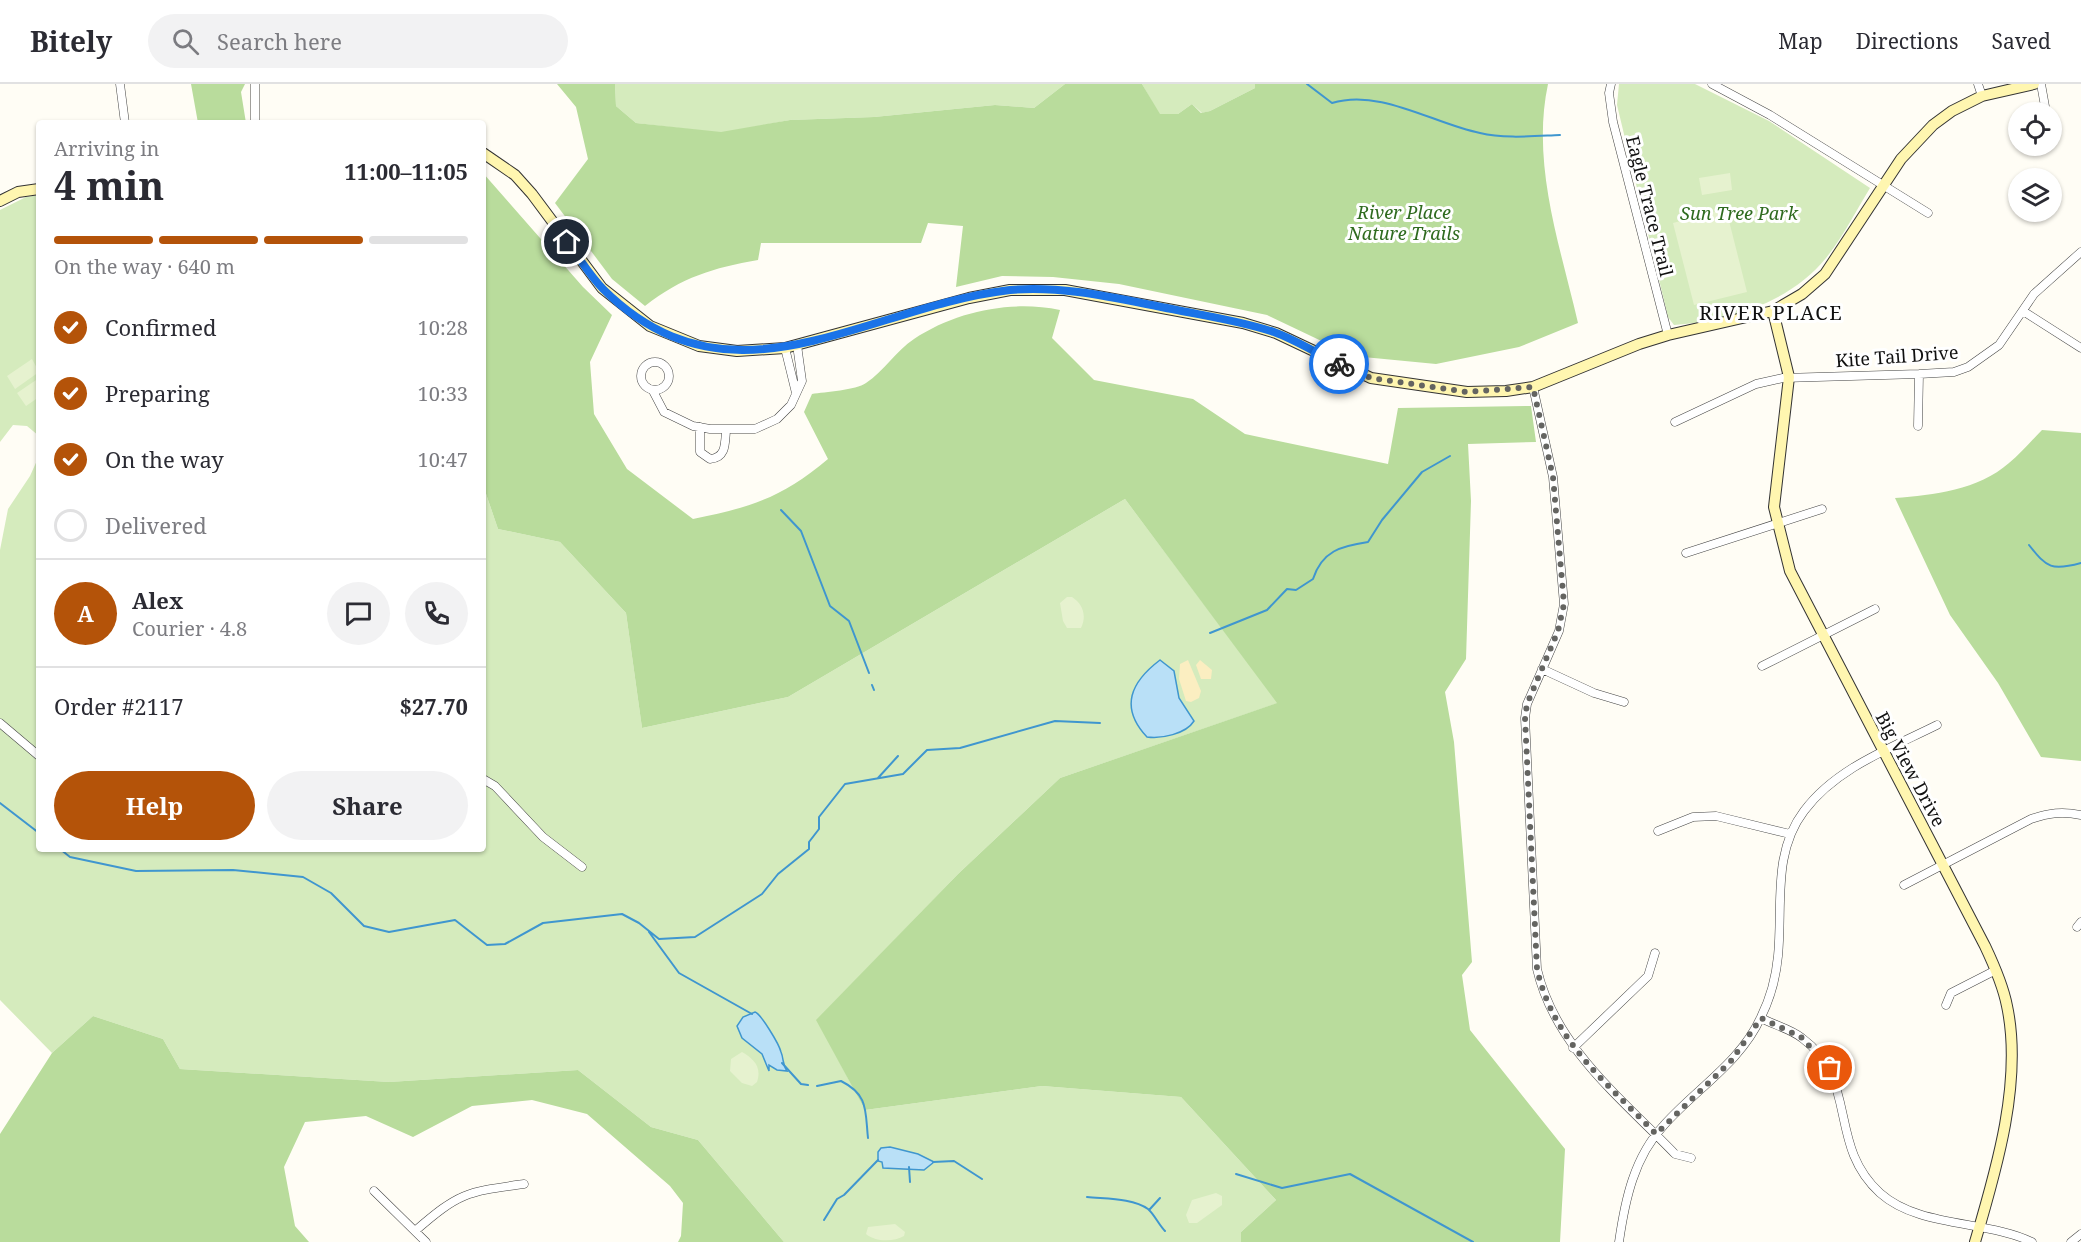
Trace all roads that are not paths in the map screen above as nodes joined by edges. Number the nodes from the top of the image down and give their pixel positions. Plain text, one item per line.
1 (120, 84) edge
2 (255, 84) edge
3 (1611, 84) edge
4 (1712, 84) edge
5 (1978, 84) edge
6 (2034, 84) edge
7 (2041, 84) edge
8 (1982, 96) junction
9 (2044, 102) edge
10 (125, 120) edge
11 (255, 120) edge
12 (486, 155) edge
13 (1883, 184) junction
14 (36, 189) edge
15 (0, 201) edge
16 (1928, 213) dead end
17 (2081, 252) edge
18 (1773, 311) junction
19 (2023, 311) junction
20 (1668, 335) junction
21 (797, 345) junction
22 (785, 348) junction
23 (2081, 348) edge
24 (1919, 374) junction
25 (1789, 377) junction
26 (1533, 387) junction
27 (652, 391) dead end
28 (796, 393) junction
29 (1675, 422) dead end
30 (1918, 426) dead end
31 (700, 427) junction
32 (726, 430) junction
33 (1822, 508) dead end
34 (1776, 524) junction
35 (1686, 553) dead end
36 (1875, 609) dead end
37 (1822, 635) junction
38 (1762, 666) dead end
39 (1542, 669) junction
40 (1624, 702) dead end
41 (0, 723) edge
42 (1937, 725) dead end
43 (1884, 752) junction
44 (36, 753) edge
45 (486, 781) edge
46 (2081, 815) edge
47 (1658, 831) dead end
48 (1790, 834) junction
49 (1942, 866) junction
50 (582, 867) dead end
51 (1904, 885) dead end
52 (1655, 953) dead end
53 (1996, 970) junction
54 (1946, 1005) dead end
55 (1761, 1018) junction
56 (1573, 1048) junction
57 (1656, 1134) junction
58 (1691, 1158) dead end
59 (524, 1184) dead end
60 (374, 1191) dead end
61 (1979, 1228) junction
62 (415, 1231) junction
63 (2081, 1234) edge
64 (426, 1242) edge
65 (1619, 1242) edge
66 (1975, 1242) edge
67 (2032, 1242) edge
68 (2071, 1242) edge

1 - 10 street
2 - 11 street
3 - 20 street, Eagle Trace Trail
4 - 13 street
5 - 8 street
6 - 8 street
7 - 9 street
8 - 13 street
12 - 22 street
13 - 16 street
13 - 18 street
14 - 15 street
17 - 19 street, Kite Tail Drive
18 - 20 street
18 - 25 street, Big View Drive
19 - 23 street
19 - 24 street, Kite Tail Drive
20 - 26 street
21 - 22 street
21 - 26 street
21 - 28 street
22 - 28 street
24 - 25 street, Kite Tail Drive
24 - 30 street
25 - 29 street, Kite Tail Drive
25 - 34 street, Big View Drive
26 - 39 street
27 - 31 street
28 - 32 street
31 - 32 street
31 - 32 street
33 - 34 street
34 - 35 street
34 - 37 street, Big View Drive
36 - 37 street
37 - 38 street
37 - 43 street, Big View Drive
39 - 40 street
39 - 56 street
41 - 44 street
42 - 43 street
43 - 48 street
43 - 49 street, Big View Drive
45 - 50 street
46 - 49 street
47 - 48 street
48 - 55 street
49 - 51 street
49 - 53 street, Big View Drive
52 - 56 street
53 - 54 street
53 - 61 street, Big View Drive
55 - 57 street
55 - 61 street
56 - 57 street
57 - 58 street
57 - 65 street
59 - 62 street
60 - 62 street
61 - 66 street, Big View Drive
61 - 67 street
62 - 64 street
63 - 68 street

